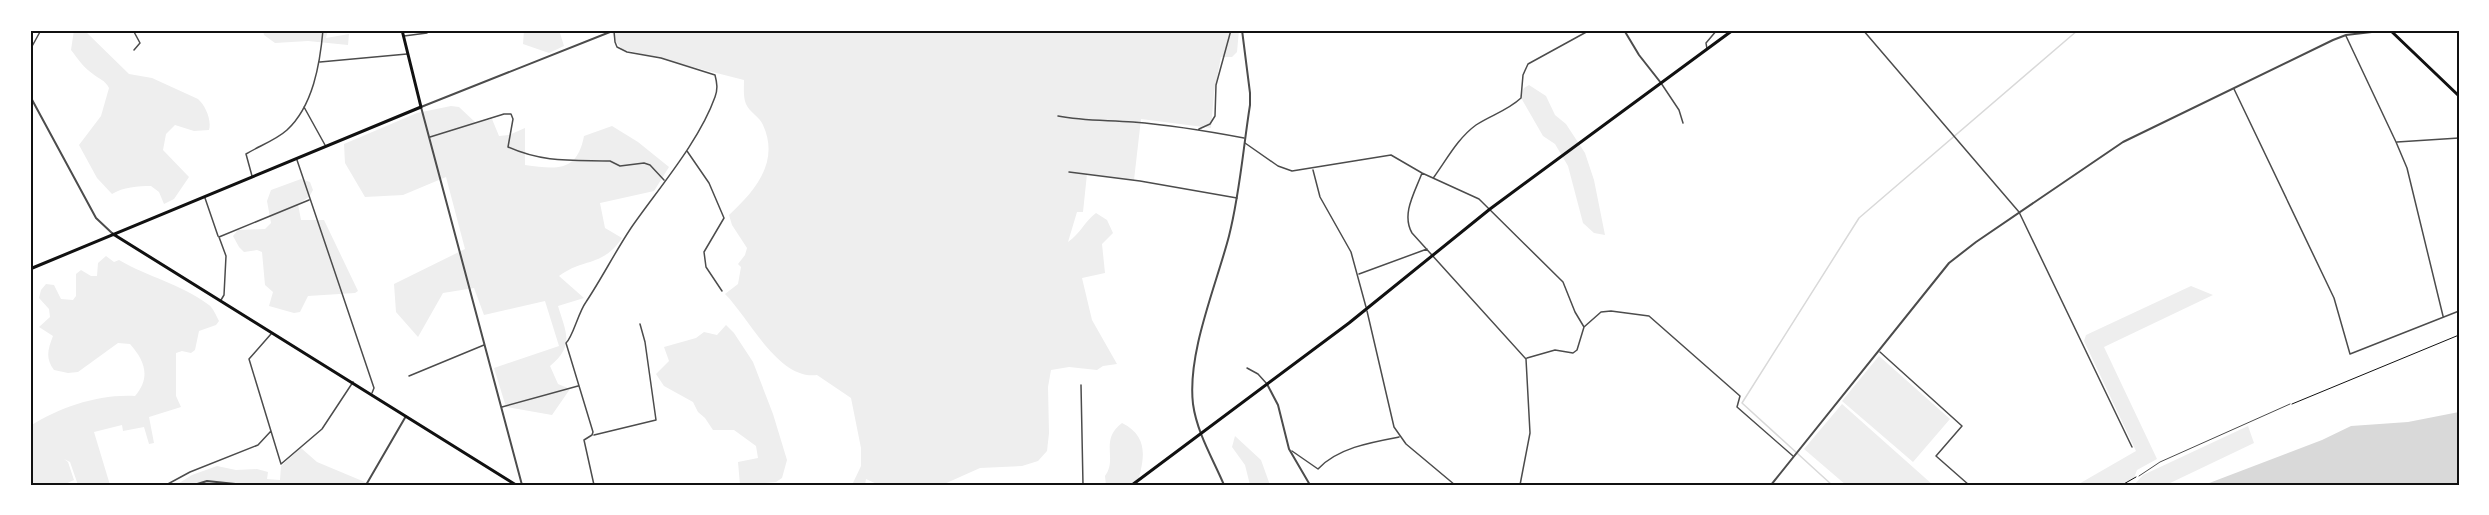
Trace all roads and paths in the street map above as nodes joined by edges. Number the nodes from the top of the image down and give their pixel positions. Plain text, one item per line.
1 (41, 30) edge
2 (133, 30) edge
3 (323, 30) edge
4 (402, 30) edge
5 (614, 30) edge
6 (1231, 30) edge
7 (1242, 30) edge
8 (1590, 30) edge
9 (1624, 30) edge
10 (1717, 30) edge
11 (1733, 30) edge
12 (1863, 30) edge
13 (2389, 30) edge
14 (427, 33) dead end
15 (2346, 35) junction
16 (403, 36) junction
17 (30, 38) edge
18 (34, 44) junction
19 (30, 50) edge
20 (134, 50) dead end
21 (1707, 50) junction
22 (408, 54) junction
23 (319, 62) junction
24 (1661, 83) junction
25 (2233, 87) junction
26 (30, 96) edge
27 (2459, 96) edge
28 (304, 106) junction
29 (421, 107) junction
30 (1058, 116) dead end
31 (1683, 123) dead end
32 (1199, 129) junction
33 (430, 137) junction
34 (1245, 138) junction
35 (2459, 138) edge
36 (2396, 142) junction
37 (1245, 143) junction
38 (326, 147) junction
39 (687, 150) junction
40 (297, 159) junction
41 (1313, 169) junction
42 (1069, 172) dead end
43 (1422, 172) junction
44 (252, 177) junction
45 (1434, 178) junction
46 (664, 181) junction
47 (204, 196) junction
48 (1237, 198) junction
49 (310, 200) junction
50 (1490, 208) junction
51 (2019, 212) junction
52 (113, 234) junction
53 (219, 237) junction
54 (1427, 249) junction
55 (1433, 256) junction
56 (30, 268) edge
57 (1358, 274) junction
58 (722, 291) dead end
59 (220, 300) junction
60 (1366, 309) junction
61 (2459, 311) edge
62 (2443, 317) junction
63 (640, 324) dead end
64 (1584, 327) junction
65 (272, 333) junction
66 (2459, 335) edge
67 (485, 345) junction
68 (1879, 351) junction
69 (1526, 359) junction
70 (1247, 368) dead end
71 (409, 376) dead end
72 (353, 382) junction
73 (1267, 384) junction
74 (1081, 385) dead end
75 (579, 386) junction
76 (372, 393) junction
77 (2290, 404) joint
78 (502, 407) junction
79 (406, 416) junction
80 (272, 430) junction
81 (1201, 433) junction
82 (593, 434) junction
83 (1400, 436) junction
84 (2132, 447) dead end
85 (1289, 449) junction
86 (1794, 456) junction
87 (2139, 476) joint
88 (166, 485) edge
89 (194, 485) edge
90 (245, 485) edge
91 (366, 485) edge
92 (516, 485) edge
93 (522, 485) edge
94 (594, 485) edge
95 (1083, 485) edge
96 (1132, 485) edge
97 (1224, 485) edge
98 (1310, 485) edge
99 (1455, 485) edge
100 (1520, 485) edge
101 (1771, 485) edge
102 (1969, 485) edge
103 (2122, 485) edge

1 - 18 street
2 - 20 street
3 - 23 street
4 - 16 main road
5 - 29 street
5 - 39 street
6 - 32 street
7 - 34 street
8 - 45 street
9 - 24 street
10 - 21 street
11 - 21 main road
12 - 51 street
13 - 15 street
13 - 27 main road
14 - 16 street
15 - 25 street
15 - 36 street
16 - 22 main road
17 - 18 street
18 - 19 street
21 - 24 main road
22 - 23 street
22 - 29 main road
23 - 28 street
24 - 31 street
24 - 50 main road
25 - 51 street
25 - 62 street
26 - 52 street
28 - 38 street
28 - 44 street
29 - 33 street
29 - 38 main road
30 - 32 street
32 - 34 street
33 - 46 street
33 - 67 street
34 - 37 street
35 - 36 street
36 - 62 street
37 - 41 street
37 - 48 street
38 - 40 main road
39 - 46 street
39 - 58 street
40 - 44 main road
40 - 49 street
41 - 43 street
41 - 57 street
42 - 48 street
43 - 45 street
43 - 54 street
44 - 47 main road
45 - 50 street
46 - 75 street
47 - 52 main road
47 - 53 street
48 - 81 street
49 - 53 street
49 - 76 street
50 - 55 main road
50 - 64 street
51 - 68 street
51 - 84 street
52 - 56 main road
52 - 59 main road
53 - 59 street
54 - 55 street
54 - 57 street
55 - 60 main road
55 - 69 street
57 - 60 street
59 - 65 main road
60 - 73 main road
60 - 83 street
61 - 62 street
63 - 82 street
64 - 69 street
64 - 86 street
65 - 72 main road
65 - 80 street
66 - 77 path
67 - 71 street
67 - 78 street
68 - 86 street
68 - 102 street
69 - 100 street
70 - 73 street
72 - 76 main road
72 - 80 street
73 - 81 main road
73 - 85 street
74 - 95 street
75 - 78 street
75 - 82 street
76 - 79 main road
77 - 87 lane
78 - 93 street
79 - 91 street
79 - 92 main road
80 - 88 street
81 - 96 main road
81 - 97 street
82 - 94 street
83 - 85 street
83 - 99 street
85 - 98 street
86 - 101 street
87 - 103 path
89 - 90 street

